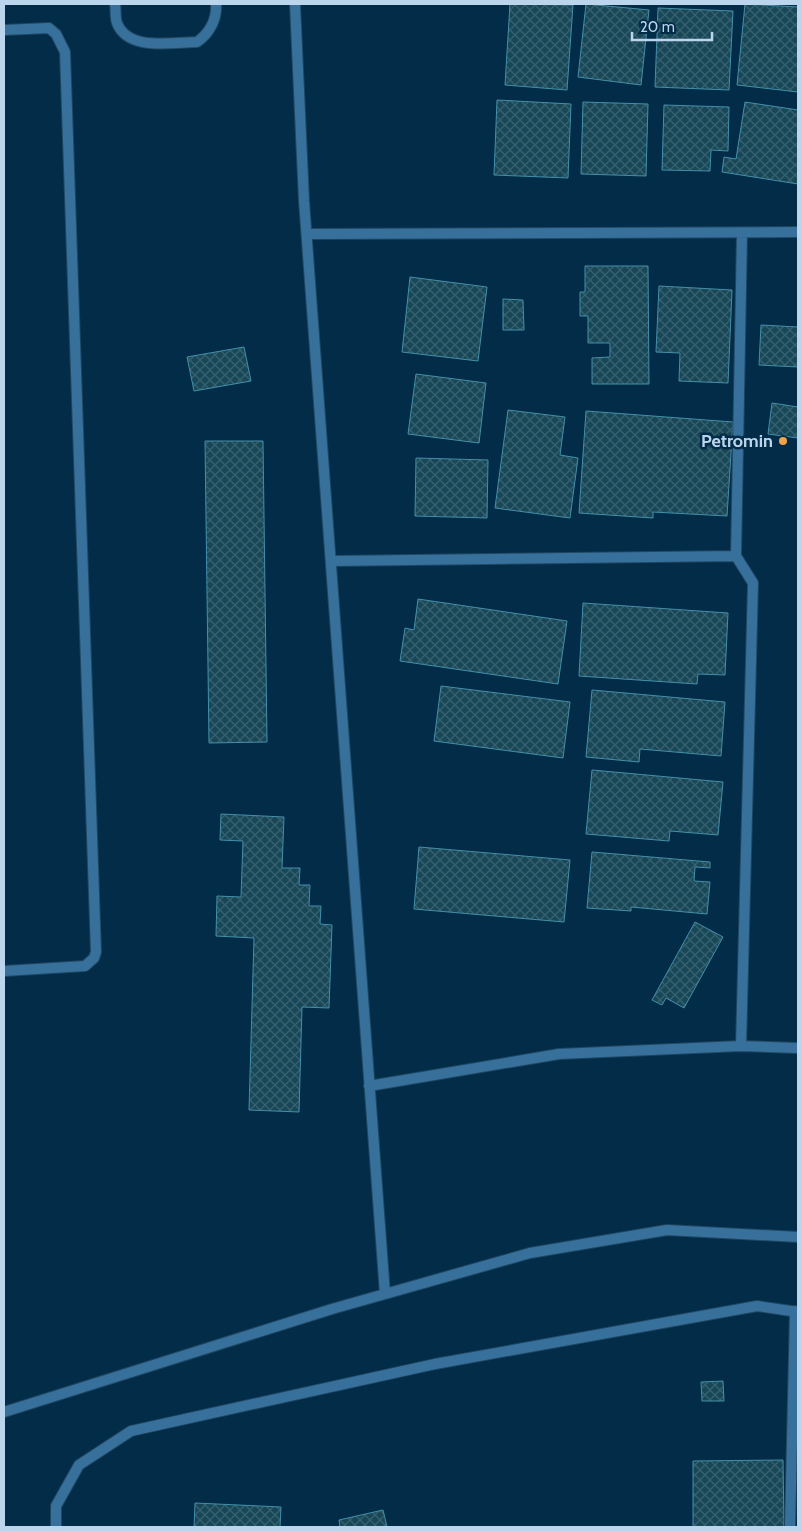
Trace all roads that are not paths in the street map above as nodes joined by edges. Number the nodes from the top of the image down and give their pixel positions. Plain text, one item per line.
1 (115, 4) edge
2 (216, 4) edge
3 (295, 4) edge
4 (4, 30) edge
5 (798, 232) edge
6 (742, 233) junction
7 (306, 234) junction
8 (736, 556) junction
9 (331, 561) junction
10 (4, 971) edge
11 (741, 1046) junction
12 (798, 1048) edge
13 (369, 1086) junction
14 (798, 1237) edge
15 (385, 1294) junction
16 (796, 1312) edge
17 (4, 1412) edge
18 (56, 1527) edge
19 (790, 1527) edge

1 - 2 street
3 - 7 street
4 - 10 street
5 - 6 street
6 - 7 street
6 - 8 street
7 - 9 street
8 - 9 street
8 - 11 street
9 - 13 street
11 - 12 street
11 - 13 street
13 - 15 street
14 - 15 street
15 - 17 street
16 - 18 street
16 - 19 street

